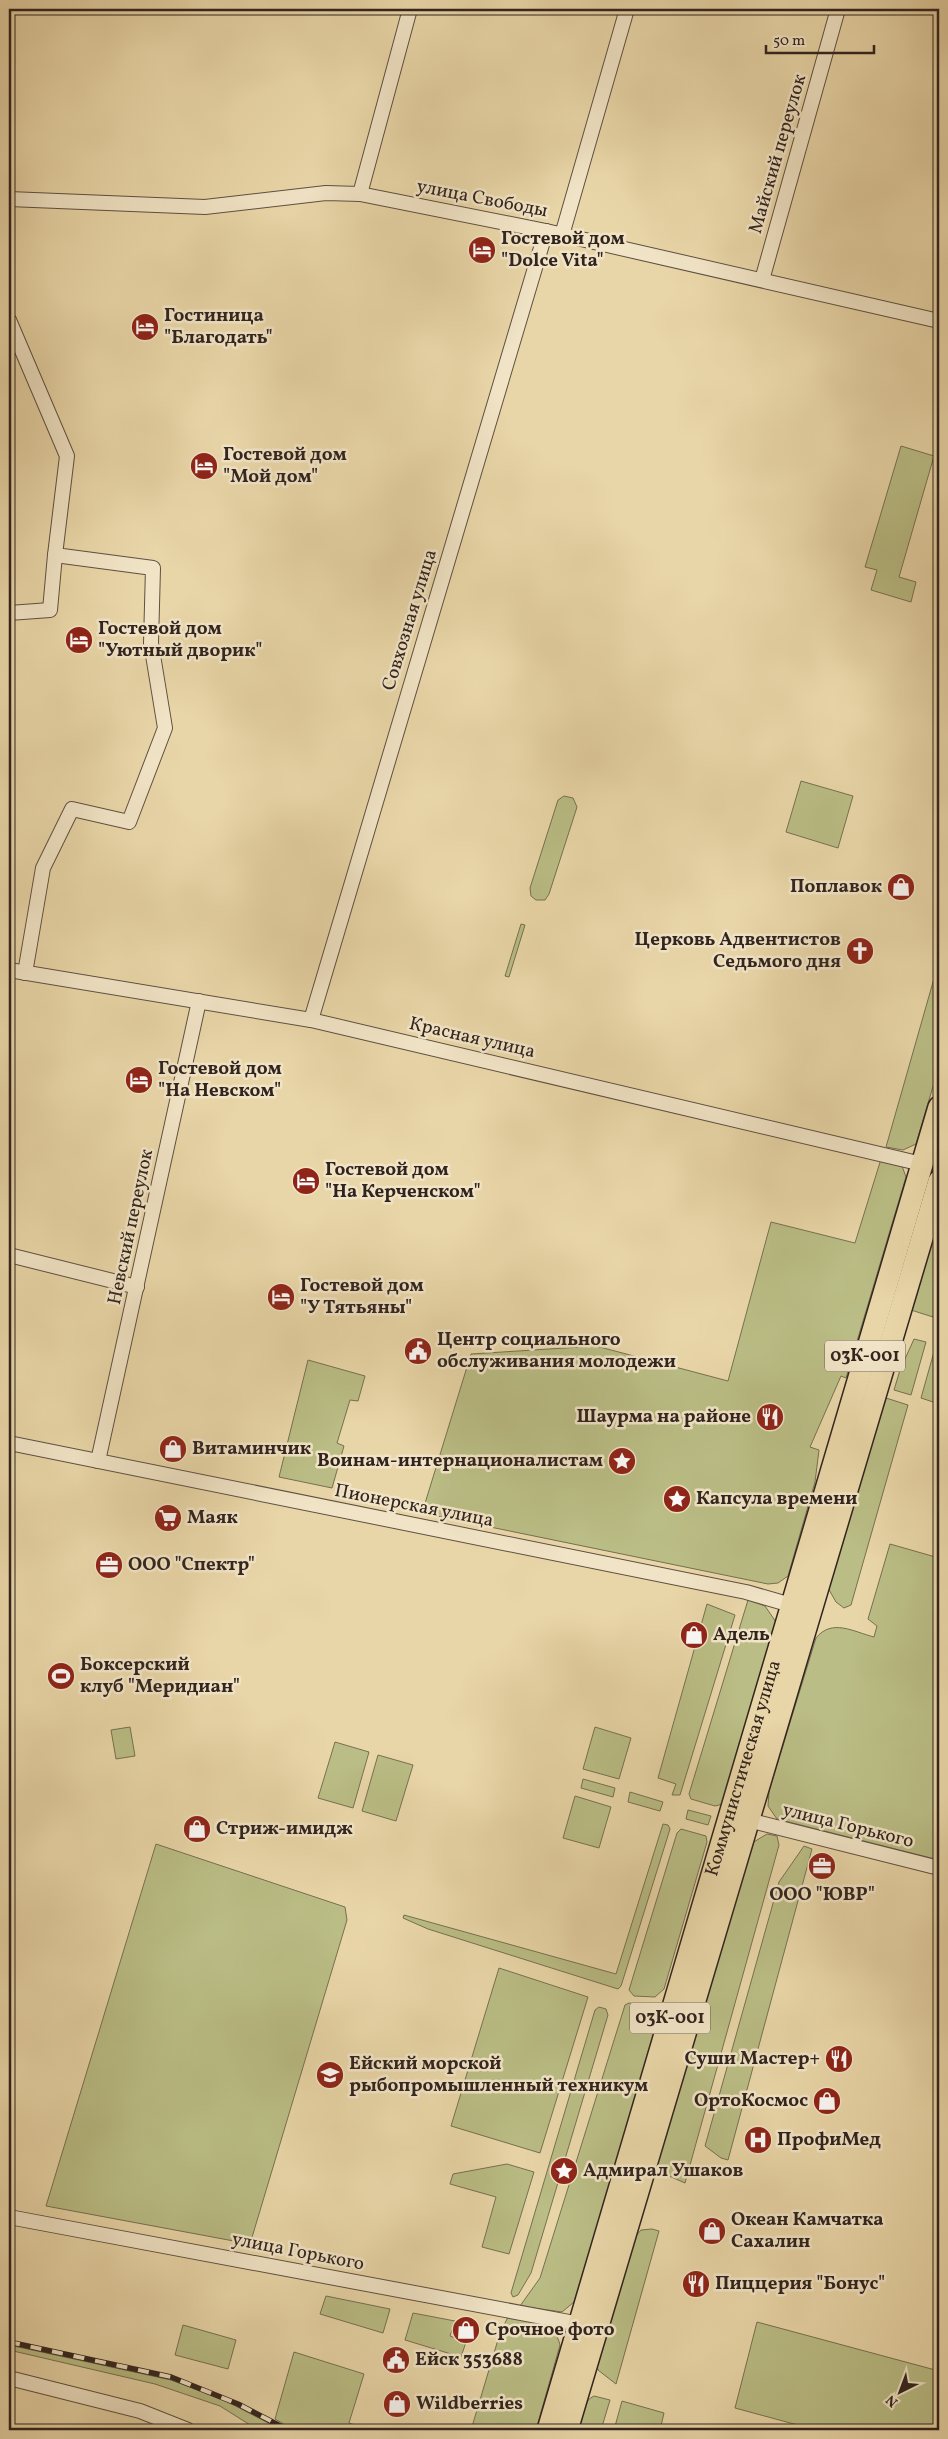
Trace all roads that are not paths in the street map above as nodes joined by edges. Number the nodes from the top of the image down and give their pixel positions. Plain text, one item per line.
1 (410, 9) edge
2 (628, 9) edge
3 (838, 9) edge
4 (360, 194) junction
5 (9, 199) edge
6 (546, 231) junction
7 (562, 235) junction
8 (762, 280) junction
9 (9, 320) edge
10 (939, 321) edge
11 (55, 555) junction
12 (9, 613) edge
13 (9, 970) edge
14 (25, 973) junction
15 (199, 1001) junction
16 (311, 1020) junction
17 (939, 1107) edge
18 (922, 1164) junction
19 (939, 1181) edge
20 (9, 1255) edge
21 (137, 1287) junction
22 (9, 1443) edge
23 (98, 1461) junction
24 (801, 1608) junction
25 (748, 1820) junction
26 (939, 1868) edge
27 (9, 2217) edge
28 (580, 2324) junction
29 (9, 2378) edge
30 (188, 2430) edge
31 (548, 2430) edge
32 (567, 2430) edge

1 - 4 street
2 - 7 street
3 - 8 street, Майский переулок
4 - 5 street, улица Свободы
4 - 6 street, улица Свободы
6 - 7 street, улица Свободы
6 - 16 street, Совхозная улица
7 - 8 street, улица Свободы
8 - 10 street, улица Свободы
9 - 11 street
11 - 12 street
11 - 14 street
13 - 14 street, Красная улица
14 - 15 street, Красная улица
15 - 16 street, Красная улица
15 - 21 street, Невский переулок
16 - 18 street, Красная улица
17 - 18 main road, Коммунистическая улица / 03К-001
18 - 24 main road, Коммунистическая улица / 03К-001
19 - 24 main road, Коммунистическая улица / 03К-001
20 - 21 street
21 - 23 street, Невский переулок
22 - 23 street, Пионерская улица
23 - 24 street, Пионерская улица
24 - 25 main road, Коммунистическая улица / 03К-001
24 - 28 main road, Коммунистическая улица / 03К-001
25 - 26 street, улица Горького
25 - 32 main road, Коммунистическая улица / 03К-001
27 - 28 street, улица Горького
28 - 31 main road, Коммунистическая улица / 03К-001
29 - 30 street

